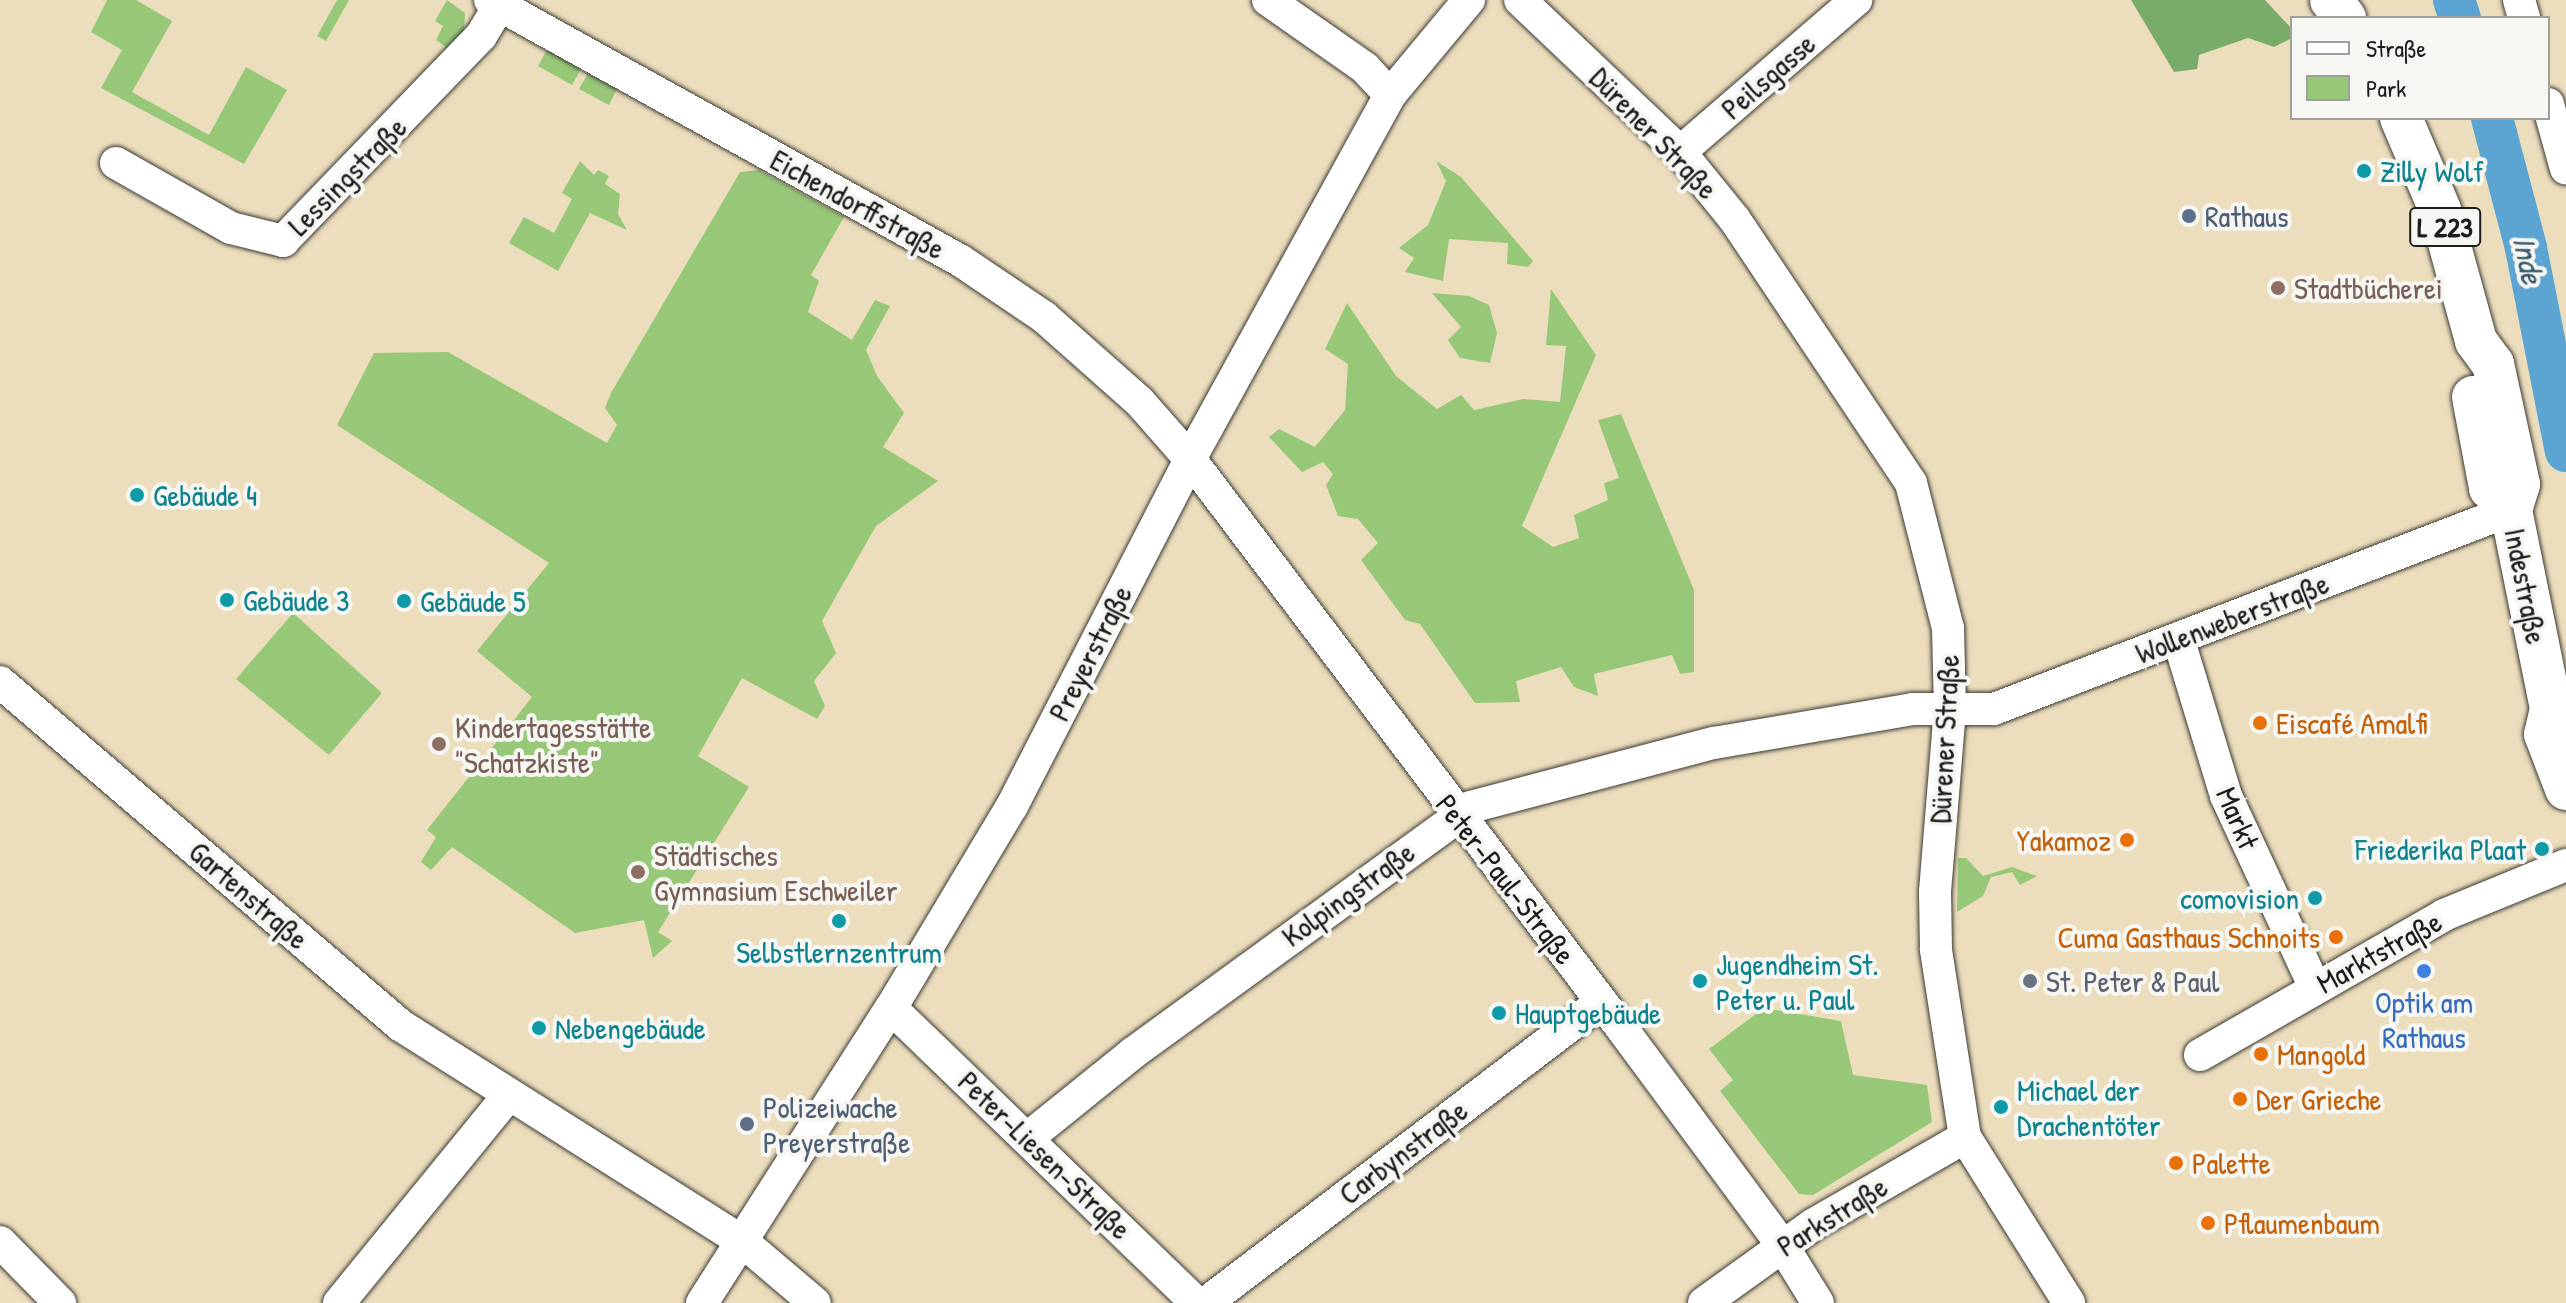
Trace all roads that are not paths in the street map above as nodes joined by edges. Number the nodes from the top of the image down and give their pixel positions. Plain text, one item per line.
1 (1268, 0) edge
2 (1469, 0) edge
3 (1520, 0) edge
4 (1856, 0) edge
5 (2331, 0) edge
6 (495, 3) edge
7 (2343, 16) edge
8 (1390, 95) junction
9 (2550, 111) edge
10 (2402, 120) edge
11 (1680, 152) junction
12 (116, 163) dead end
13 (2566, 169) edge
14 (1190, 459) junction
15 (2511, 510) junction
16 (2179, 641) junction
17 (0, 682) edge
18 (1950, 709) junction
19 (2559, 716) edge
20 (2566, 789) edge
21 (1456, 815) junction
22 (2566, 865) edge
23 (2315, 988) junction
24 (1601, 1002) junction
25 (891, 1008) junction
26 (2200, 1055) dead end
27 (508, 1096) junction
28 (1029, 1137) junction
29 (1965, 1137) junction
30 (0, 1242) edge
31 (743, 1242) junction
32 (1782, 1245) junction
33 (60, 1303) edge
34 (339, 1303) edge
35 (702, 1303) edge
36 (815, 1303) edge
37 (1197, 1303) edge
38 (1206, 1303) edge
39 (1704, 1303) edge
40 (1818, 1303) edge
41 (2069, 1303) edge

1 - 8 street
2 - 8 street, Preyerstraße
3 - 11 street, Dürener Straße
4 - 11 street, Peilsgasse
5 - 7 main road
6 - 12 street, Lessingstraße
6 - 14 street, Eichendorffstraße
8 - 14 street, Preyerstraße
9 - 13 street
10 - 15 main road, Indestraße / L 223
11 - 18 street, Dürener Straße
14 - 21 street, Peter-Paul-Straße
14 - 25 street, Preyerstraße
15 - 16 street, Wollenweberstraße
15 - 19 main road, Indestraße / L 223
16 - 18 street, Wollenweberstraße
16 - 23 street, Markt
17 - 27 street, Gartenstraße
18 - 21 street, Kolpingstraße
18 - 29 street, Dürener Straße
19 - 20 main road, Indestraße / L 223
21 - 24 street, Peter-Paul-Straße
21 - 28 street, Kolpingstraße
22 - 23 street, Marktstraße
23 - 26 street, Marktstraße
24 - 32 street, Peter-Paul-Straße
24 - 38 street, Carbynstraße
25 - 28 street, Peter-Liesen-Straße
25 - 31 street, Preyerstraße
27 - 31 street, Gartenstraße
27 - 34 street
28 - 37 street, Peter-Liesen-Straße
29 - 32 street, Parkstraße
29 - 41 street, Dürener Straße
30 - 33 street
31 - 35 street, Preyerstraße
31 - 36 street, Gartenstraße
32 - 39 street, Parkstraße
32 - 40 street, Peter-Paul-Straße

